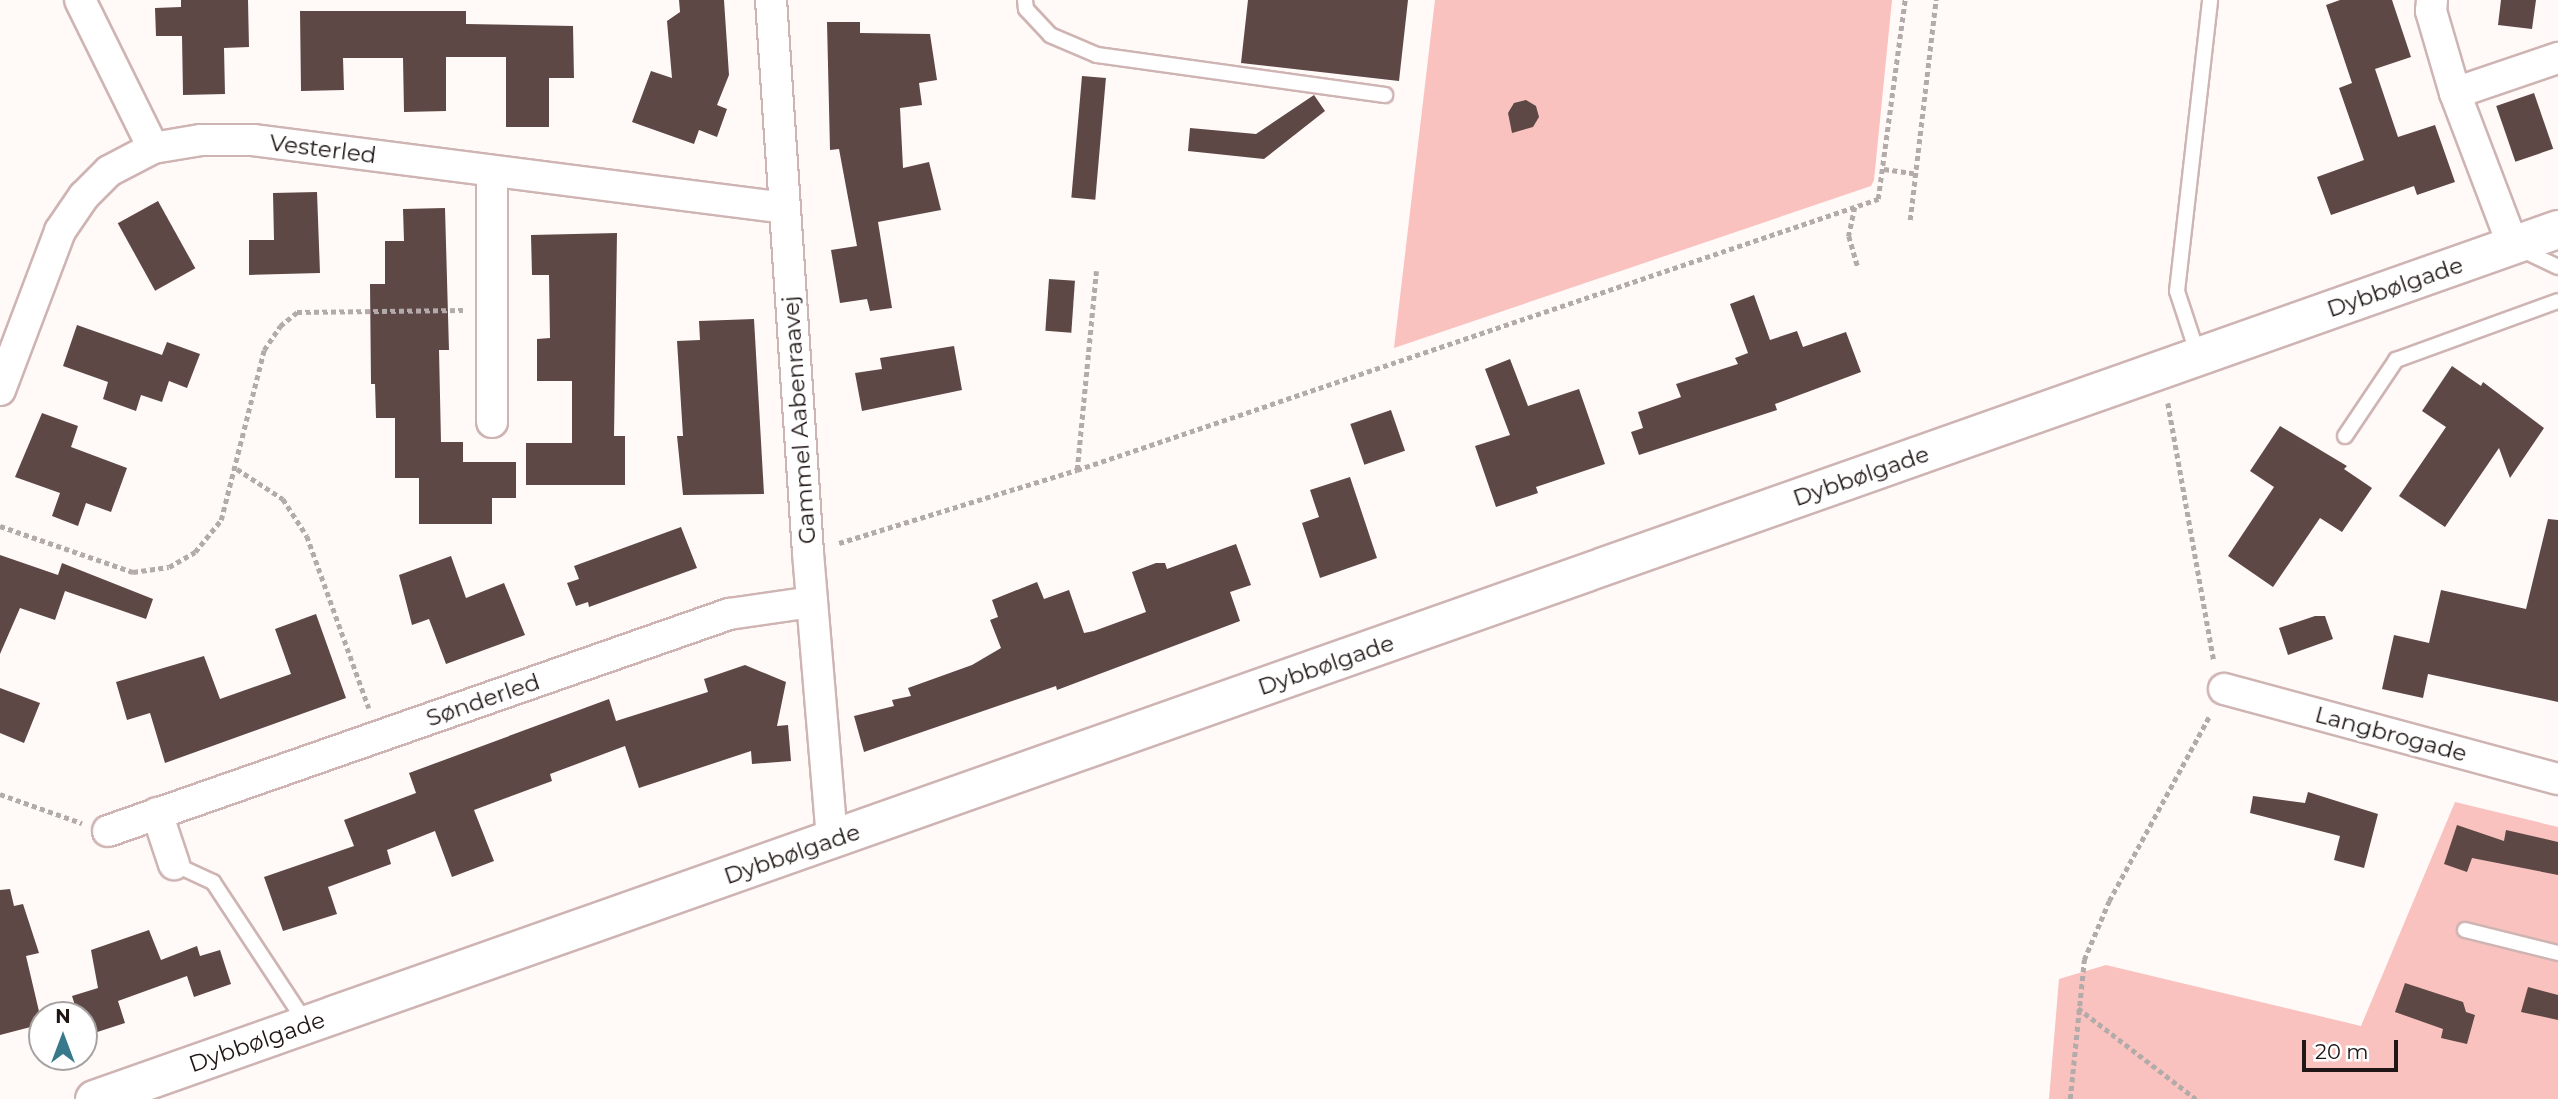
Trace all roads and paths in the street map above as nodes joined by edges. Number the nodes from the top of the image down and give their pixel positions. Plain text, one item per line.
1 (80, 0) edge
2 (771, 0) edge
3 (1025, 0) edge
4 (1905, 0) edge
5 (1936, 0) edge
6 (2210, 0) edge
7 (2432, 0) edge
8 (2558, 58) edge
9 (2455, 93) junction
10 (1385, 95) dead end
11 (153, 148) junction
12 (1884, 169) junction
13 (492, 171) junction
14 (1914, 173) junction
15 (1855, 206) junction
16 (785, 208) junction
17 (1910, 220) dead end
18 (2558, 229) edge
19 (2513, 246) junction
20 (1857, 267) dead end
21 (2558, 267) edge
22 (1096, 271) dead end
23 (2558, 302) edge
24 (492, 309) junction
25 (2198, 357) junction
26 (2162, 370) junction
27 (0, 390) edge
28 (492, 422) dead end
29 (2345, 436) dead end
30 (237, 469) junction
31 (1077, 470) junction
32 (0, 526) edge
33 (808, 553) junction
34 (812, 602) junction
35 (2224, 689) junction
36 (379, 736) junction
37 (2558, 779) edge
38 (0, 794) edge
39 (157, 813) junction
40 (108, 831) joint
41 (832, 840) junction
42 (174, 864) joint
43 (2465, 930) dead end
44 (2558, 953) edge
45 (2078, 1008) junction
46 (307, 1024) junction
47 (93, 1099) edge
48 (2070, 1099) edge
49 (2196, 1099) edge

1 - 11 street
2 - 16 street, Gammel Aabenraavej
3 - 10 lane
4 - 12 path
5 - 14 path
6 - 25 lane
7 - 9 street
8 - 9 street
9 - 19 street
11 - 13 street, Vesterled
11 - 27 street, Vesterled
12 - 14 path
12 - 15 path
13 - 16 street, Vesterled
13 - 24 street
14 - 17 path
15 - 20 path
15 - 31 path
16 - 33 street, Gammel Aabenraavej
18 - 19 street, Dybbølgade
19 - 21 lane
19 - 25 street, Dybbølgade
22 - 31 path
23 - 29 lane
24 - 28 street
24 - 30 path
25 - 26 street, Dybbølgade
26 - 35 path
26 - 41 street, Dybbølgade
30 - 32 path
30 - 36 path
31 - 33 path
33 - 34 street, Gammel Aabenraavej
34 - 36 street, Sønderled
34 - 41 street, Gammel Aabenraavej
35 - 37 street, Langbrogade
35 - 45 path
36 - 39 street, Sønderled
38 - 40 path
39 - 40 street, Sønderled
39 - 42 street
41 - 46 street, Dybbølgade
42 - 46 lane
43 - 44 lane
45 - 48 path
45 - 49 path
46 - 47 street, Dybbølgade

